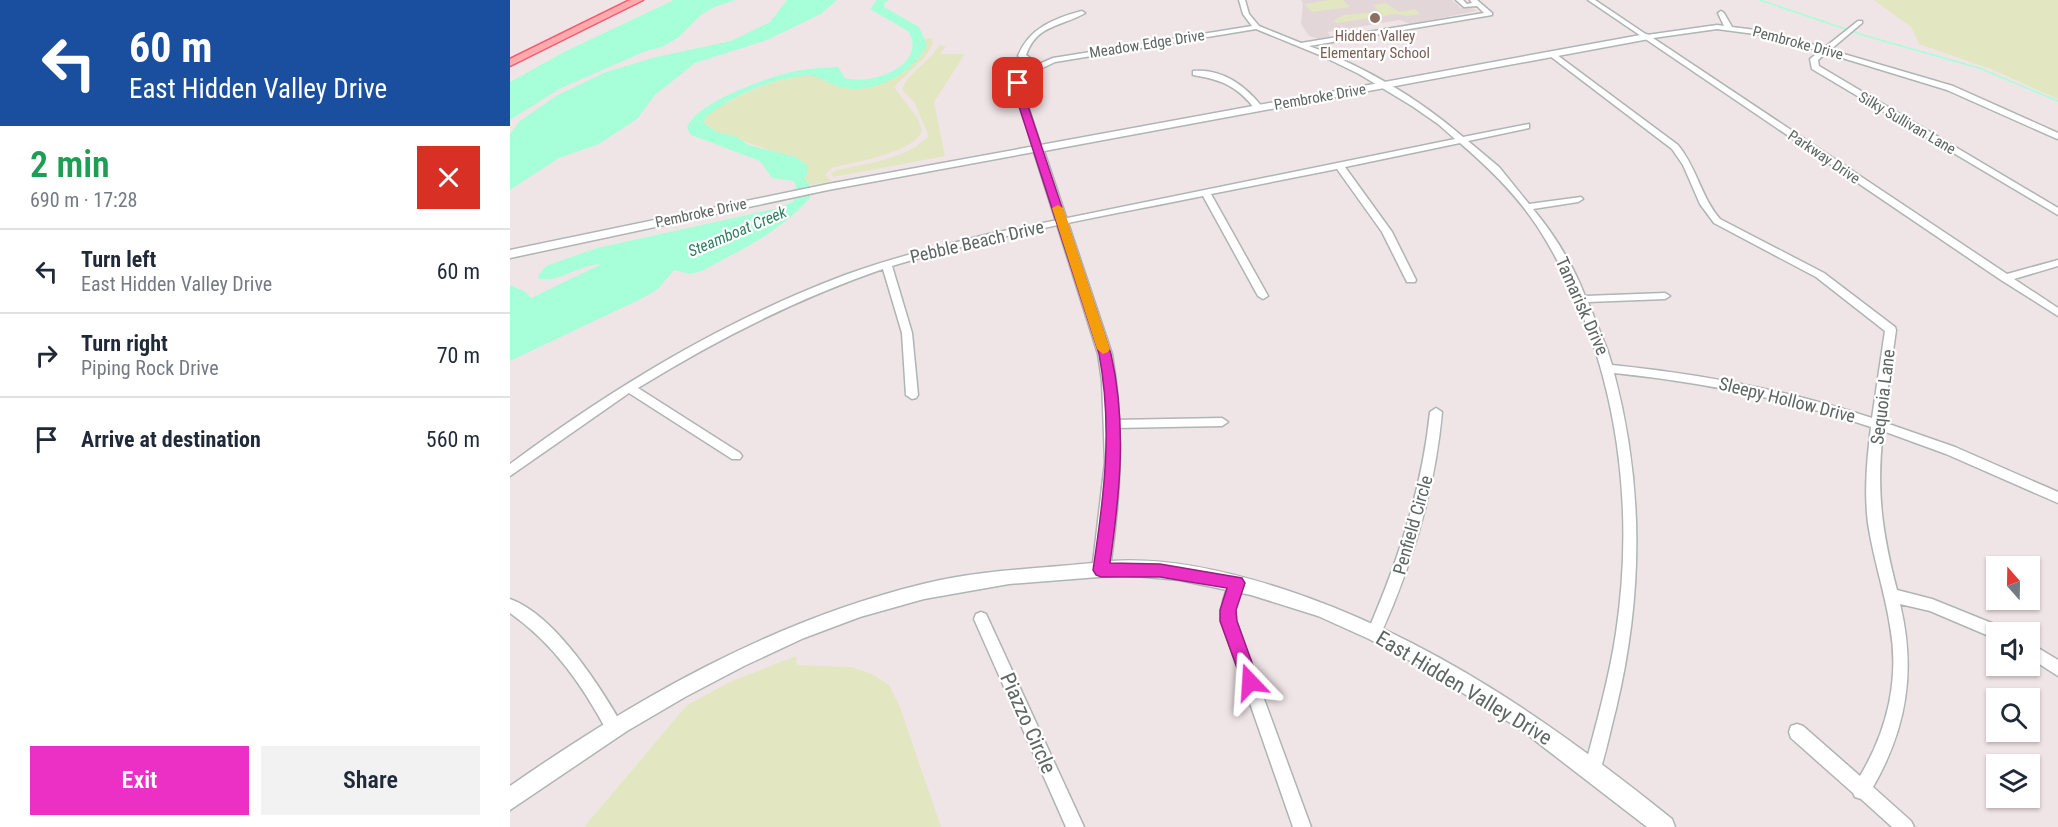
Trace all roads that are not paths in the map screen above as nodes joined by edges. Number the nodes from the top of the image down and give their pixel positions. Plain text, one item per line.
1 (624, 0) edge
2 (639, 0) edge
3 (1242, 0) edge
4 (1459, 0) edge
5 (1591, 0) edge
6 (1475, 2) edge
7 (1082, 13) dead end
8 (1721, 13) dead end
9 (1860, 22) dead end
10 (1257, 27) junction
11 (1729, 28) junction
12 (1647, 37) junction
13 (1302, 46) junction
14 (1826, 50) junction
15 (510, 54) edge
16 (1553, 54) junction
17 (510, 63) edge
18 (1037, 66) junction
19 (1196, 73) dead end
20 (1384, 85) junction
21 (1259, 108) junction
22 (1526, 126) dead end
23 (2058, 136) edge
24 (1464, 140) junction
25 (1038, 149) junction
26 (1339, 165) junction
27 (1206, 193) junction
28 (1578, 199) dead end
29 (1527, 207) junction
30 (2058, 212) edge
31 (1062, 222) junction
32 (571, 240) junction
33 (510, 248) edge
34 (510, 254) edge
35 (2058, 263) edge
36 (887, 265) junction
37 (2005, 278) junction
38 (1411, 280) dead end
39 (1263, 296) dead end
40 (1665, 296) dead end
41 (1583, 299) junction
42 (2058, 313) edge
43 (1610, 369) junction
44 (628, 387) junction
45 (912, 395) dead end
46 (1436, 412) dead end
47 (1222, 422) dead end
48 (1114, 424) junction
49 (1879, 424) junction
50 (736, 456) dead end
51 (510, 471) edge
52 (2058, 498) edge
53 (1101, 570) junction
54 (1236, 583) junction
55 (1890, 595) junction
56 (510, 605) edge
57 (981, 618) dead end
58 (1986, 628) edge
59 (1374, 633) junction
60 (2040, 657) edge
61 (2058, 669) edge
62 (614, 727) junction
63 (1797, 732) dead end
64 (1592, 770) junction
65 (1861, 791) junction
66 (510, 799) edge
67 (1075, 827) edge
68 (1302, 827) edge
69 (1664, 827) edge
70 (1905, 827) edge

1 - 15 main road
2 - 17 main road
3 - 10 street
4 - 6 street
5 - 12 street, Parkway Drive
6 - 13 street
7 - 18 street
8 - 11 street
9 - 14 street
10 - 13 street, Tamarisk Drive
10 - 18 street, Meadow Edge Drive
11 - 12 street, Pembroke Drive
11 - 14 street, Pembroke Drive
12 - 16 street, Pembroke Drive
12 - 37 street, Parkway Drive
13 - 20 street, Tamarisk Drive
14 - 23 street, Pembroke Drive
14 - 30 street, Silky Sullivan Lane
16 - 20 street, Pembroke Drive
16 - 49 street, Sequoia Lane
18 - 25 street
19 - 21 street
20 - 21 street, Pembroke Drive
20 - 24 street, Tamarisk Drive
21 - 25 street, Pembroke Drive
22 - 24 street, Pebble Beach Drive
24 - 26 street, Pebble Beach Drive
24 - 29 street, Tamarisk Drive
25 - 31 street
25 - 32 street, Pembroke Drive
26 - 27 street, Pebble Beach Drive
26 - 38 street
27 - 31 street, Pebble Beach Drive
27 - 39 street
28 - 29 street
29 - 41 street, Tamarisk Drive
31 - 36 street, Pebble Beach Drive
31 - 48 street
32 - 33 street, Pembroke Drive
32 - 34 street, Pembroke Drive
35 - 37 street
36 - 44 street, Pebble Beach Drive
36 - 45 street
37 - 42 street, Parkway Drive
40 - 41 street
41 - 43 street, Tamarisk Drive
43 - 49 street, Sleepy Hollow Drive
43 - 64 street, Tamarisk Drive
44 - 50 street
44 - 51 street, Pebble Beach Drive
46 - 59 street, Penfield Circle
47 - 48 street
48 - 53 street
49 - 52 street, Sleepy Hollow Drive
49 - 55 street, Sequoia Lane
53 - 54 street, East Hidden Valley Drive
53 - 62 street, East Hidden Valley Drive
54 - 59 street, East Hidden Valley Drive
54 - 68 street
55 - 58 street
55 - 65 street, Sequoia Lane
56 - 62 street
57 - 67 street, Piazzo Circle
59 - 64 street, East Hidden Valley Drive
60 - 61 street
62 - 66 street, East Hidden Valley Drive
63 - 65 street
64 - 69 street, East Hidden Valley Drive
65 - 70 street

